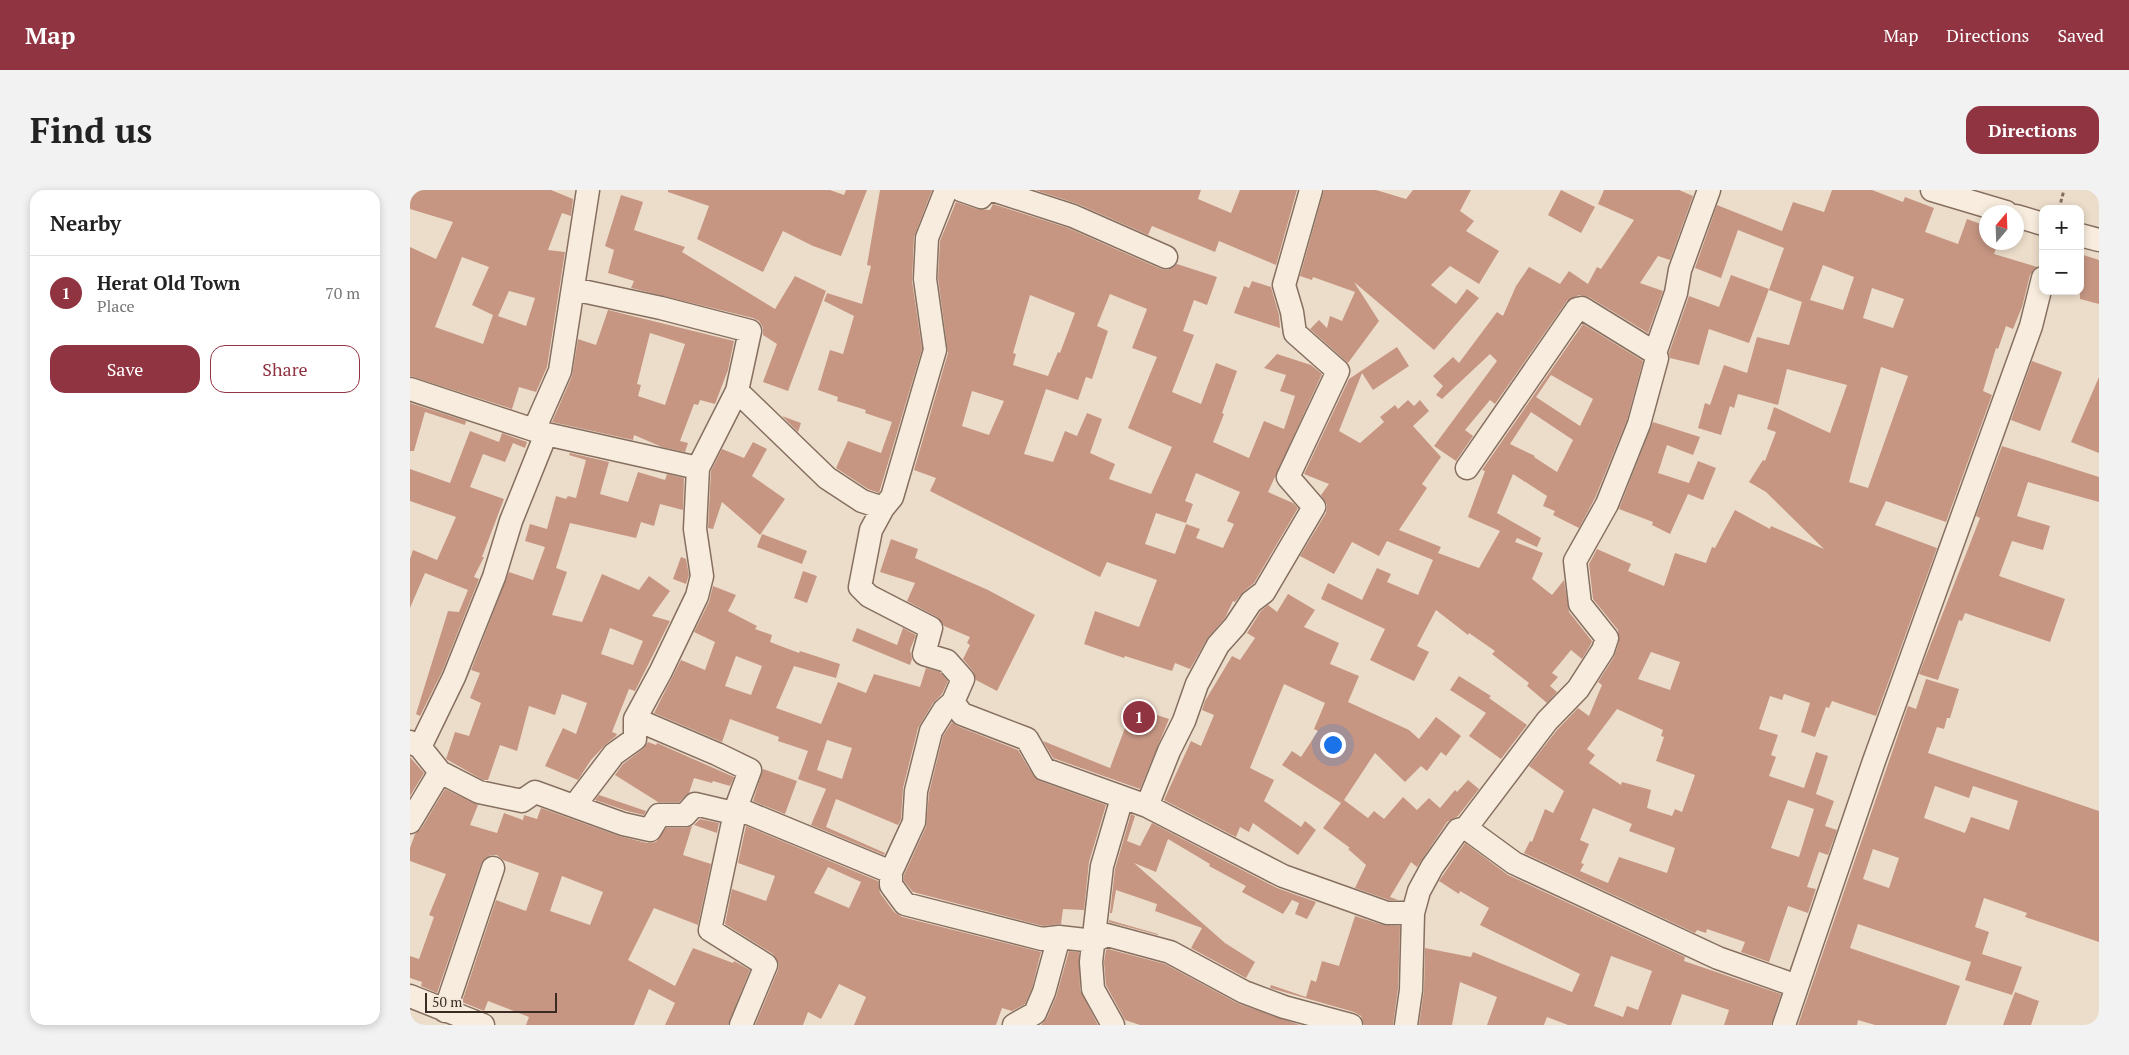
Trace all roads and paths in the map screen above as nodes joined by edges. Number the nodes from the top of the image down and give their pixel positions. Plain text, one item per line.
1 (588, 190) edge
2 (946, 190) edge
3 (962, 190) edge
4 (987, 190) edge
5 (993, 190) edge
6 (1312, 190) edge
7 (1709, 190) edge
8 (1932, 190) edge
9 (2064, 190) edge
10 (1982, 205) edge
11 (2060, 205) edge
12 (2024, 218) edge
13 (2039, 223) edge
14 (2084, 235) edge
15 (2099, 240) edge
16 (1166, 257) dead end
17 (573, 289) junction
18 (2039, 294) edge
19 (1655, 353) junction
20 (410, 389) edge
21 (737, 391) junction
22 (540, 432) junction
23 (698, 468) junction
24 (1467, 468) dead end
25 (882, 508) junction
26 (952, 702) junction
27 (635, 719) junction
28 (415, 744) edge
29 (440, 772) junction
30 (1122, 798) junction
31 (575, 805) junction
32 (1147, 806) junction
33 (736, 808) junction
34 (410, 822) edge
35 (1466, 828) junction
36 (493, 868) dead end
37 (891, 872) junction
38 (1413, 913) junction
39 (1059, 937) junction
40 (1094, 941) junction
41 (1797, 986) junction
42 (410, 996) edge
43 (446, 1011) junction
44 (483, 1025) edge
45 (741, 1025) edge
46 (1014, 1025) edge
47 (1113, 1025) edge
48 (1351, 1025) edge
49 (1406, 1025) edge
50 (1784, 1025) edge

1 - 17 street
2 - 25 street
3 - 4 street
5 - 16 street
6 - 32 street
7 - 19 street
8 - 10 street
9 - 11 path
12 - 13 street
14 - 15 street
17 - 21 street
17 - 22 street
18 - 41 street
19 - 24 street
19 - 35 street
20 - 22 street
21 - 23 street
21 - 25 street
22 - 23 street
22 - 28 street
23 - 27 street
25 - 26 street
26 - 30 street
26 - 37 street
27 - 31 street
27 - 33 street
28 - 29 street
29 - 31 street
29 - 34 street
30 - 32 street
30 - 40 street
31 - 33 street
32 - 38 street
33 - 37 street
33 - 45 street
35 - 38 street
35 - 41 street
36 - 43 street
37 - 39 street
38 - 49 street
39 - 40 street
39 - 46 street
40 - 47 street
40 - 48 street
41 - 50 street
42 - 43 street
43 - 44 street

